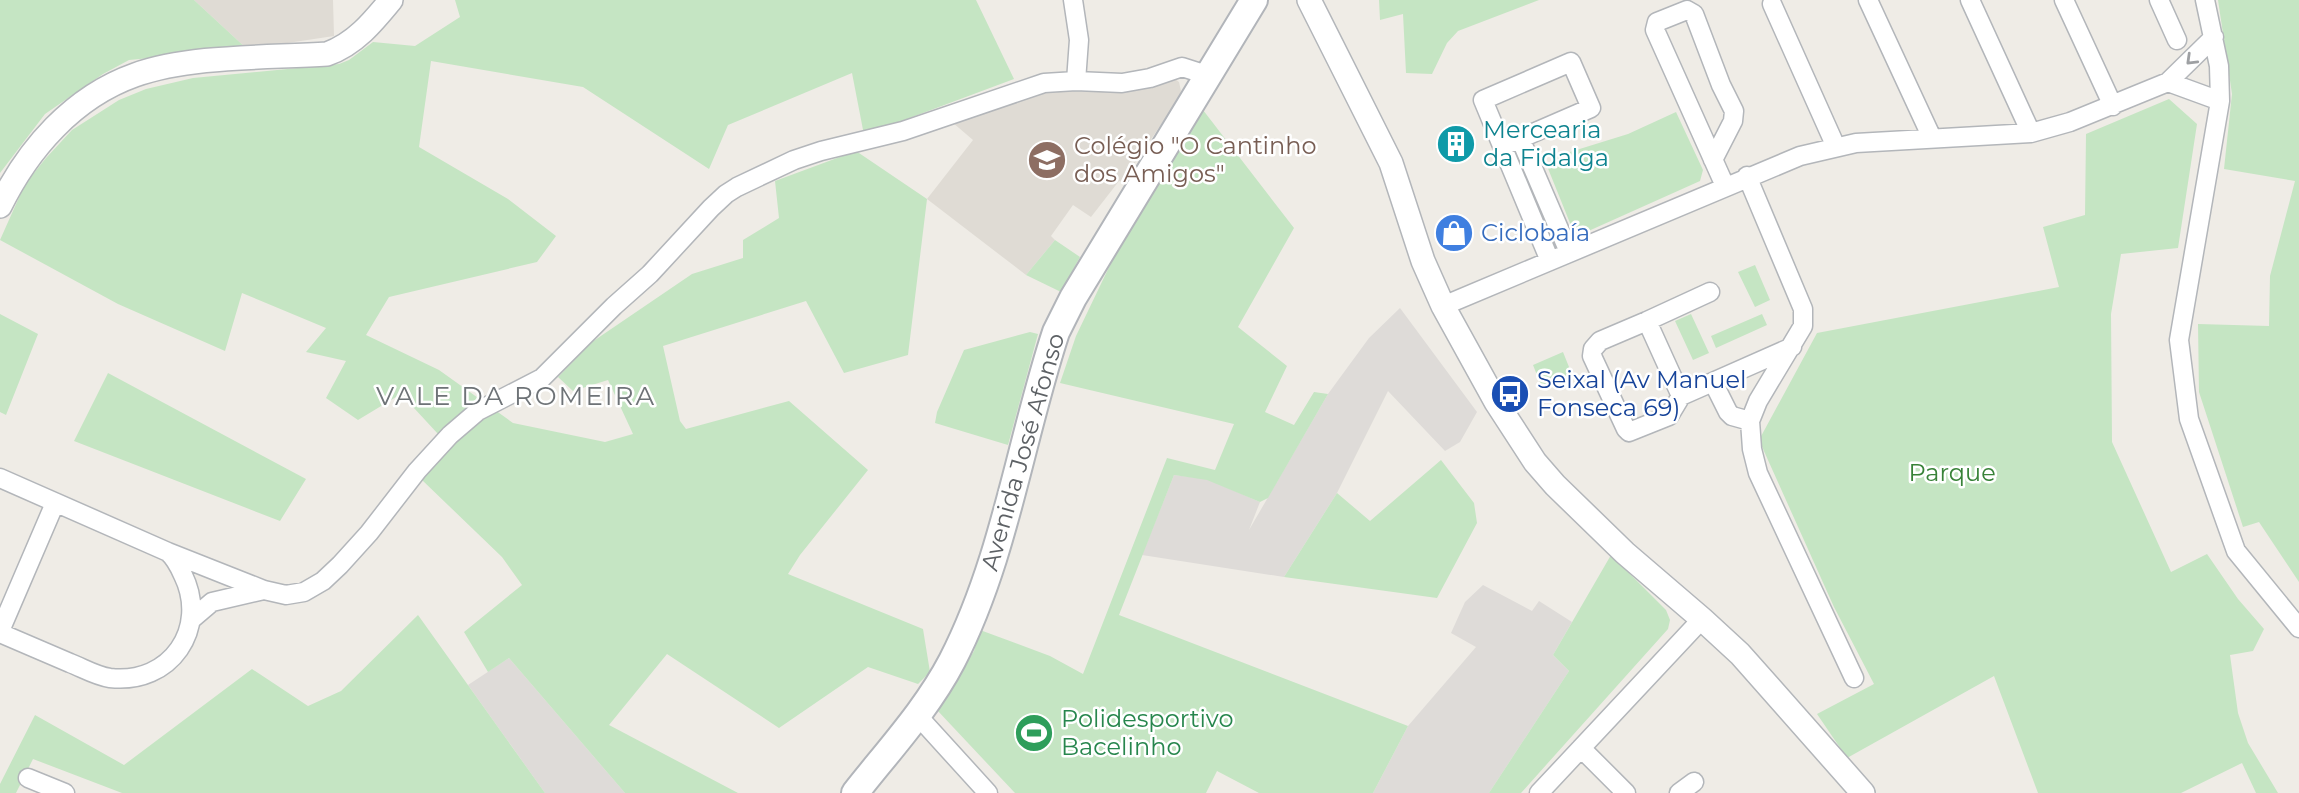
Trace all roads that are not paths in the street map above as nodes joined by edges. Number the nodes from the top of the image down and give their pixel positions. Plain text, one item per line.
1 (391, 0) edge
2 (1073, 0) edge
3 (1254, 0) edge
4 (1309, 0) edge
5 (1868, 0) edge
6 (1970, 0) edge
7 (2064, 0) edge
8 (2159, 0) edge
9 (2205, 0) edge
10 (1772, 4) dead end
11 (2214, 37) junction
12 (2178, 40) dead end
13 (1210, 76) junction
14 (1076, 81) junction
15 (2168, 82) junction
16 (2220, 101) junction
17 (2113, 106) junction
18 (2031, 133) junction
19 (1520, 138) junction
20 (1932, 138) junction
21 (1503, 146) junction
22 (1836, 147) junction
23 (1713, 160) junction
24 (1747, 176) junction
25 (1725, 186) junction
26 (0, 206) edge
27 (1569, 252) junction
28 (1550, 261) junction
29 (1710, 292) dead end
30 (1443, 306) junction
31 (1647, 321) junction
32 (1792, 347) junction
33 (1713, 382) junction
34 (1681, 396) junction
35 (1750, 421) junction
36 (0, 478) edge
37 (55, 503) junction
38 (169, 552) junction
39 (264, 590) junction
40 (191, 619) junction
41 (1702, 619) junction
42 (2299, 628) edge
43 (0, 632) edge
44 (1854, 677) dead end
45 (916, 715) junction
46 (1581, 748) junction
47 (27, 778) dead end
48 (65, 793) edge
49 (855, 793) edge
50 (989, 793) edge
51 (1539, 793) edge
52 (1626, 793) edge
53 (1863, 793) edge

1 - 26 street
2 - 14 street
3 - 13 main road, Avenida José Afonso
4 - 30 street
5 - 20 street
6 - 18 street
7 - 17 street
8 - 12 street
9 - 11 street
10 - 22 street
11 -> 15 street
11 - 16 street
13 - 14 street
13 - 45 main road, Avenida José Afonso
14 - 39 street
15 - 16 street
15 - 17 street
16 - 42 street
17 - 18 street
18 - 20 street
19 - 21 street
19 - 21 street
19 - 27 street
20 - 22 street
21 - 28 street
22 - 24 street
23 - 23 street
23 - 25 street
24 - 25 street
24 - 32 street
25 - 27 street
27 - 28 street
28 - 30 street
29 - 31 street
30 - 41 street
31 - 34 street
31 - 34 street
32 - 33 street
32 - 35 street
33 - 34 street
33 - 35 street
35 - 44 street
36 - 37 street
37 - 38 street
37 - 43 street
38 - 39 street
38 - 40 street
39 - 40 street
40 - 43 street
41 - 46 street
41 - 53 street
45 - 49 main road, Avenida José Afonso
45 - 50 street
46 - 51 street
46 - 52 street
47 - 48 street

